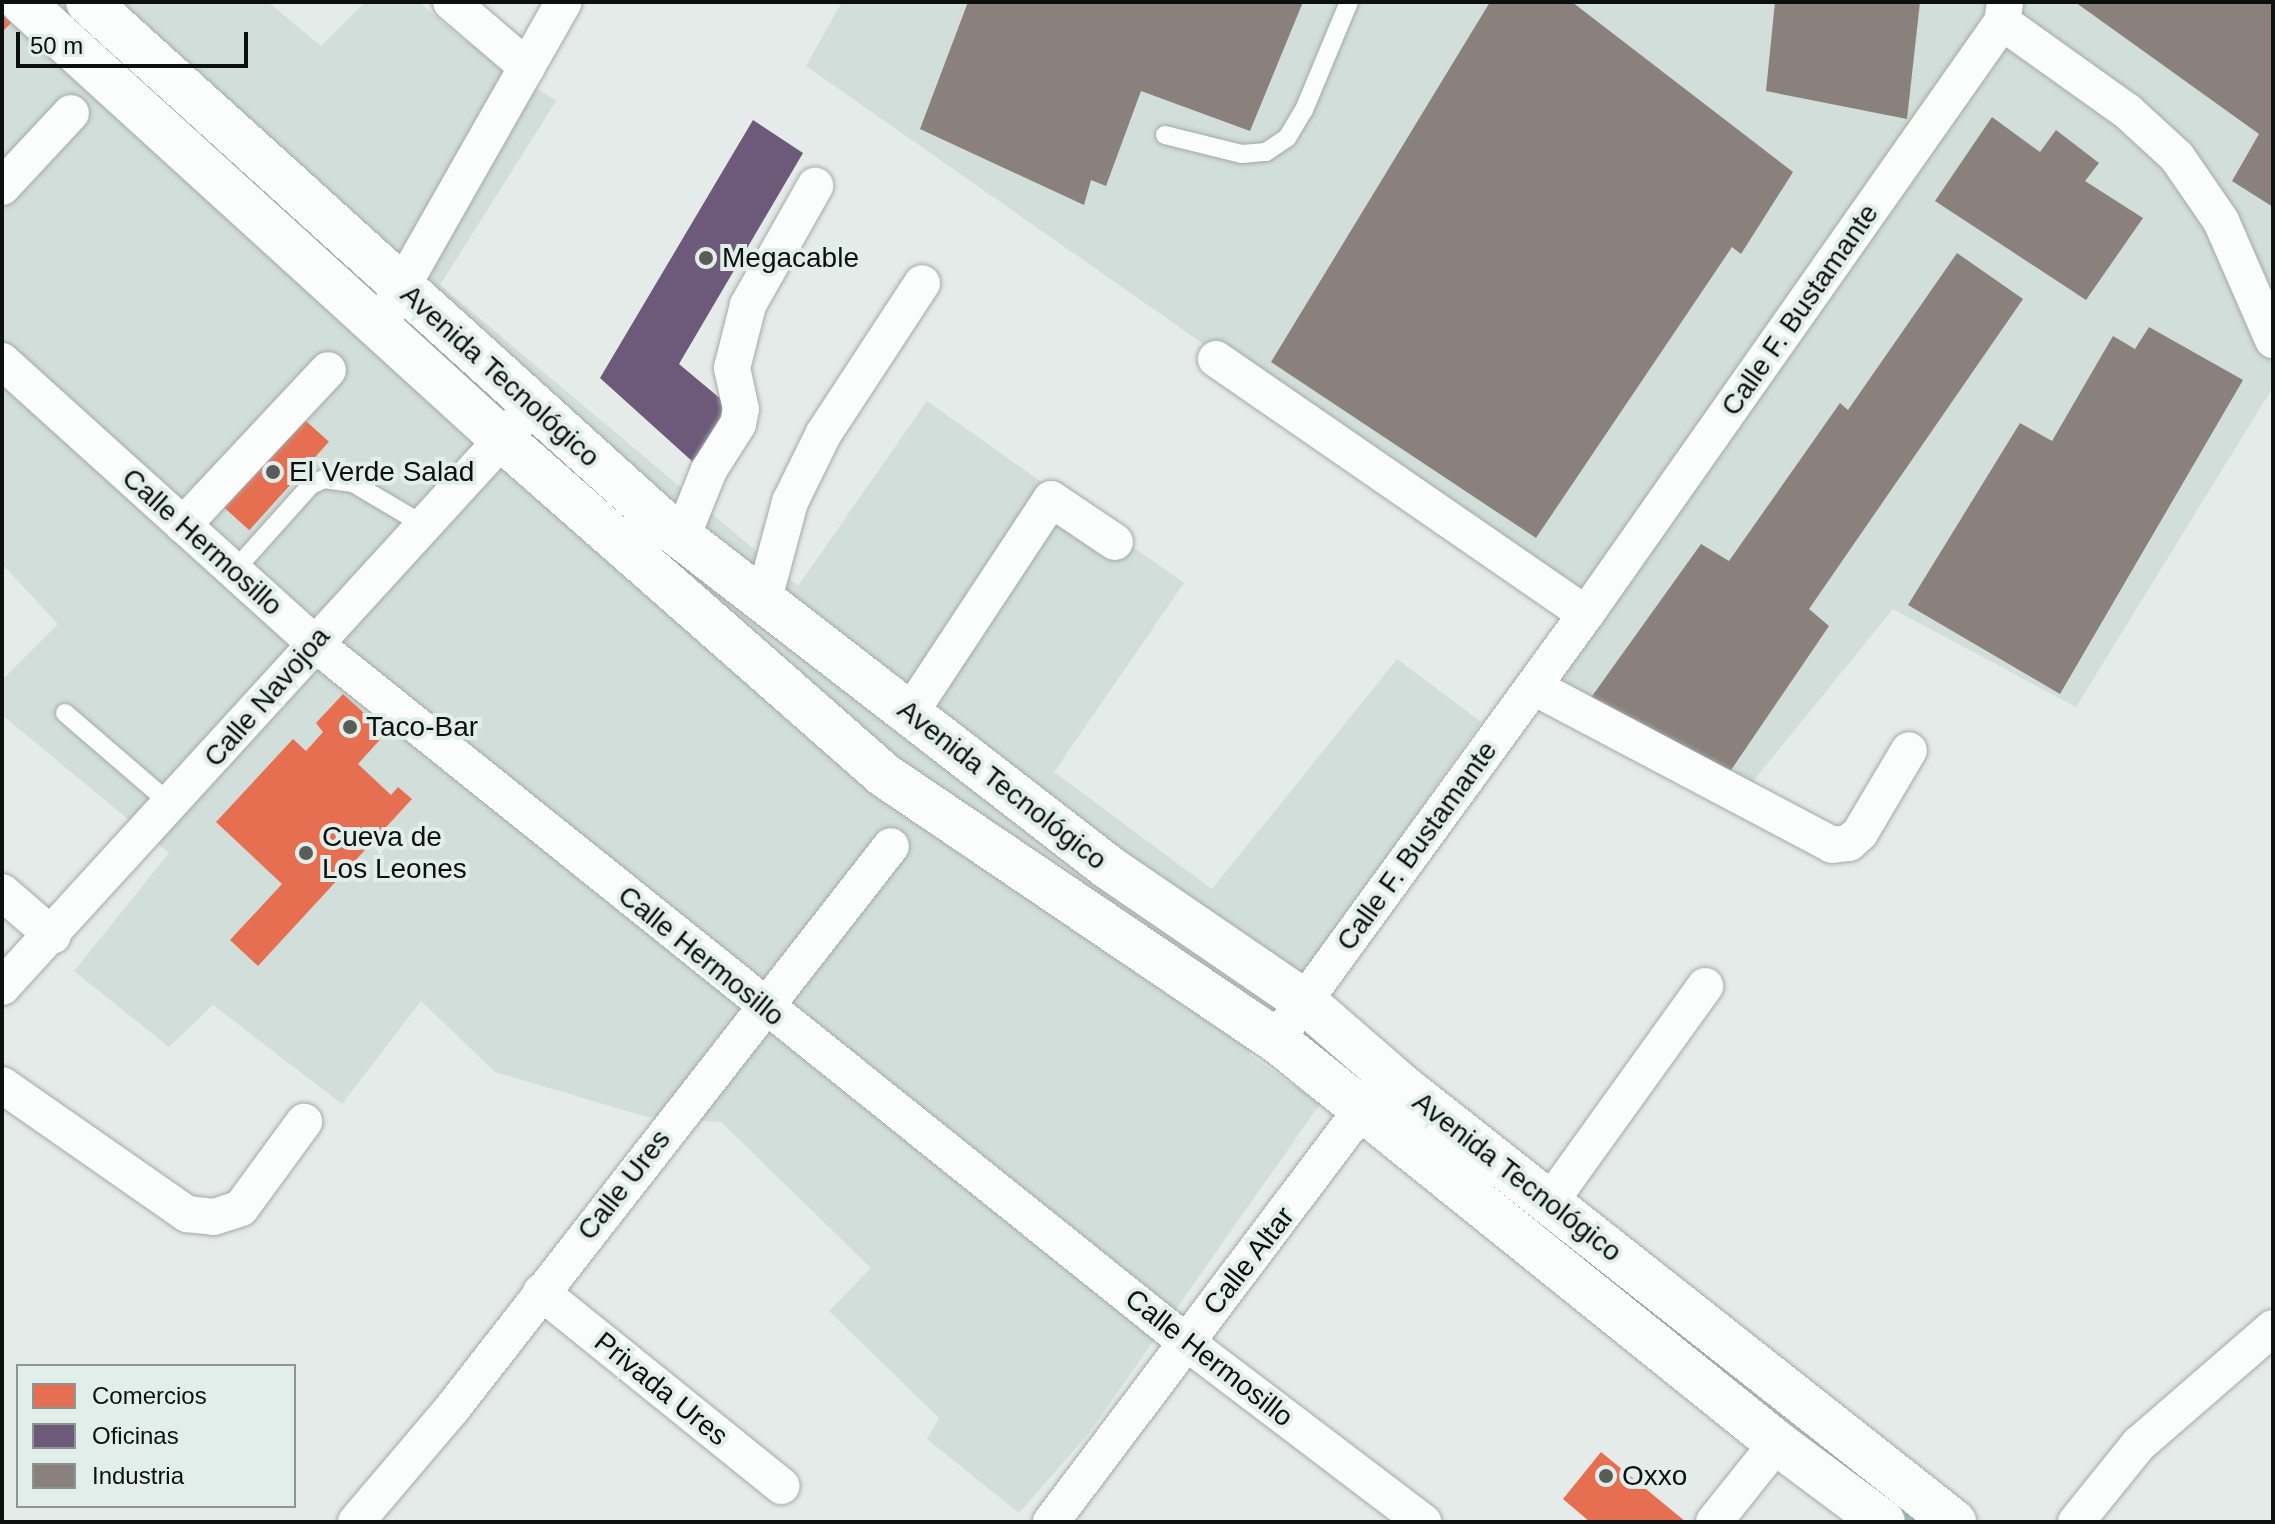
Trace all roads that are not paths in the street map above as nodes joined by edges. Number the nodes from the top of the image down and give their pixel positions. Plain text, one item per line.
1 (22, 2) edge
2 (88, 2) edge
3 (451, 2) edge
4 (564, 2) edge
5 (1349, 2) edge
6 (2003, 12) edge
7 (527, 67) junction
8 (71, 113) dead end
9 (1165, 135) dead end
10 (815, 186) dead end
11 (2, 187) edge
12 (922, 283) dead end
13 (402, 286) junction
14 (379, 327) junction
15 (2273, 340) edge
16 (1216, 359) dead end
17 (2, 361) edge
18 (328, 370) dead end
19 (516, 423) junction
20 (422, 524) junction
21 (183, 525) junction
22 (682, 537) junction
23 (1115, 542) dead end
24 (234, 571) junction
25 (763, 602) junction
26 (1586, 614) junction
27 (314, 643) junction
28 (1534, 687) junction
29 (65, 713) dead end
30 (910, 713) junction
31 (1909, 750) dead end
32 (172, 805) junction
33 (891, 846) dead end
34 (2, 892) edge
35 (53, 936) junction
36 (1705, 986) dead end
37 (2, 987) edge
38 (1305, 1002) junction
39 (763, 1006) junction
40 (1276, 1040) junction
41 (2, 1085) edge
42 (1376, 1091) junction
43 (304, 1122) dead end
44 (1550, 1202) junction
45 (541, 1292) junction
46 (2273, 1328) edge
47 (1186, 1342) junction
48 (1777, 1443) junction
49 (781, 1486) dead end
50 (356, 1522) edge
51 (1051, 1522) edge
52 (1423, 1522) edge
53 (1714, 1522) edge
54 (1883, 1522) edge
55 (1954, 1522) edge
56 (2076, 1522) edge

1 - 14 main road, Avenida Tecnológico
2 - 13 main road, Avenida Tecnológico
3 - 7 street
4 - 7 street
5 - 9 lane
6 - 15 street
6 - 26 street, Calle F. Bustamante
7 - 13 street
8 - 11 street
10 - 22 street
12 - 25 street
13 - 14 street
13 - 19 main road, Avenida Tecnológico
14 - 19 main road, Avenida Tecnológico
16 - 26 street
17 - 21 street, Calle Hermosillo
18 - 21 street
19 - 20 street, Calle Navojoa
19 - 22 main road, Avenida Tecnológico
19 - 40 main road, Avenida Tecnológico
20 - 24 lane
20 - 27 street, Calle Navojoa
21 - 24 street, Calle Hermosillo
22 - 25 main road, Avenida Tecnológico
23 - 30 street
24 - 27 street, Calle Hermosillo
25 - 30 main road, Avenida Tecnológico
26 - 28 street, Calle F. Bustamante
27 - 32 street, Calle Navojoa
27 - 39 street, Calle Hermosillo
28 - 31 street
28 - 38 street, Calle F. Bustamante
29 - 32 lane
30 - 38 main road, Avenida Tecnológico
32 - 35 street, Calle Navojoa
33 - 39 street, Calle Ures
34 - 35 street
35 - 37 street, Calle Navojoa
36 - 44 street
38 - 40 street, Calle F. Bustamante
38 - 42 main road, Avenida Tecnológico
39 - 45 street, Calle Ures
39 - 47 street, Calle Hermosillo
40 - 42 main road, Avenida Tecnológico
41 - 43 street
42 - 44 main road, Avenida Tecnológico
42 - 47 street, Calle Altar
42 - 48 main road, Avenida Tecnológico
44 - 55 main road, Avenida Tecnológico
45 - 49 street, Privada Ures
45 - 50 street, Calle Ures
46 - 56 street
47 - 51 street, Calle Altar
47 - 52 street, Calle Hermosillo
48 - 53 street
48 - 54 main road, Avenida Tecnológico

